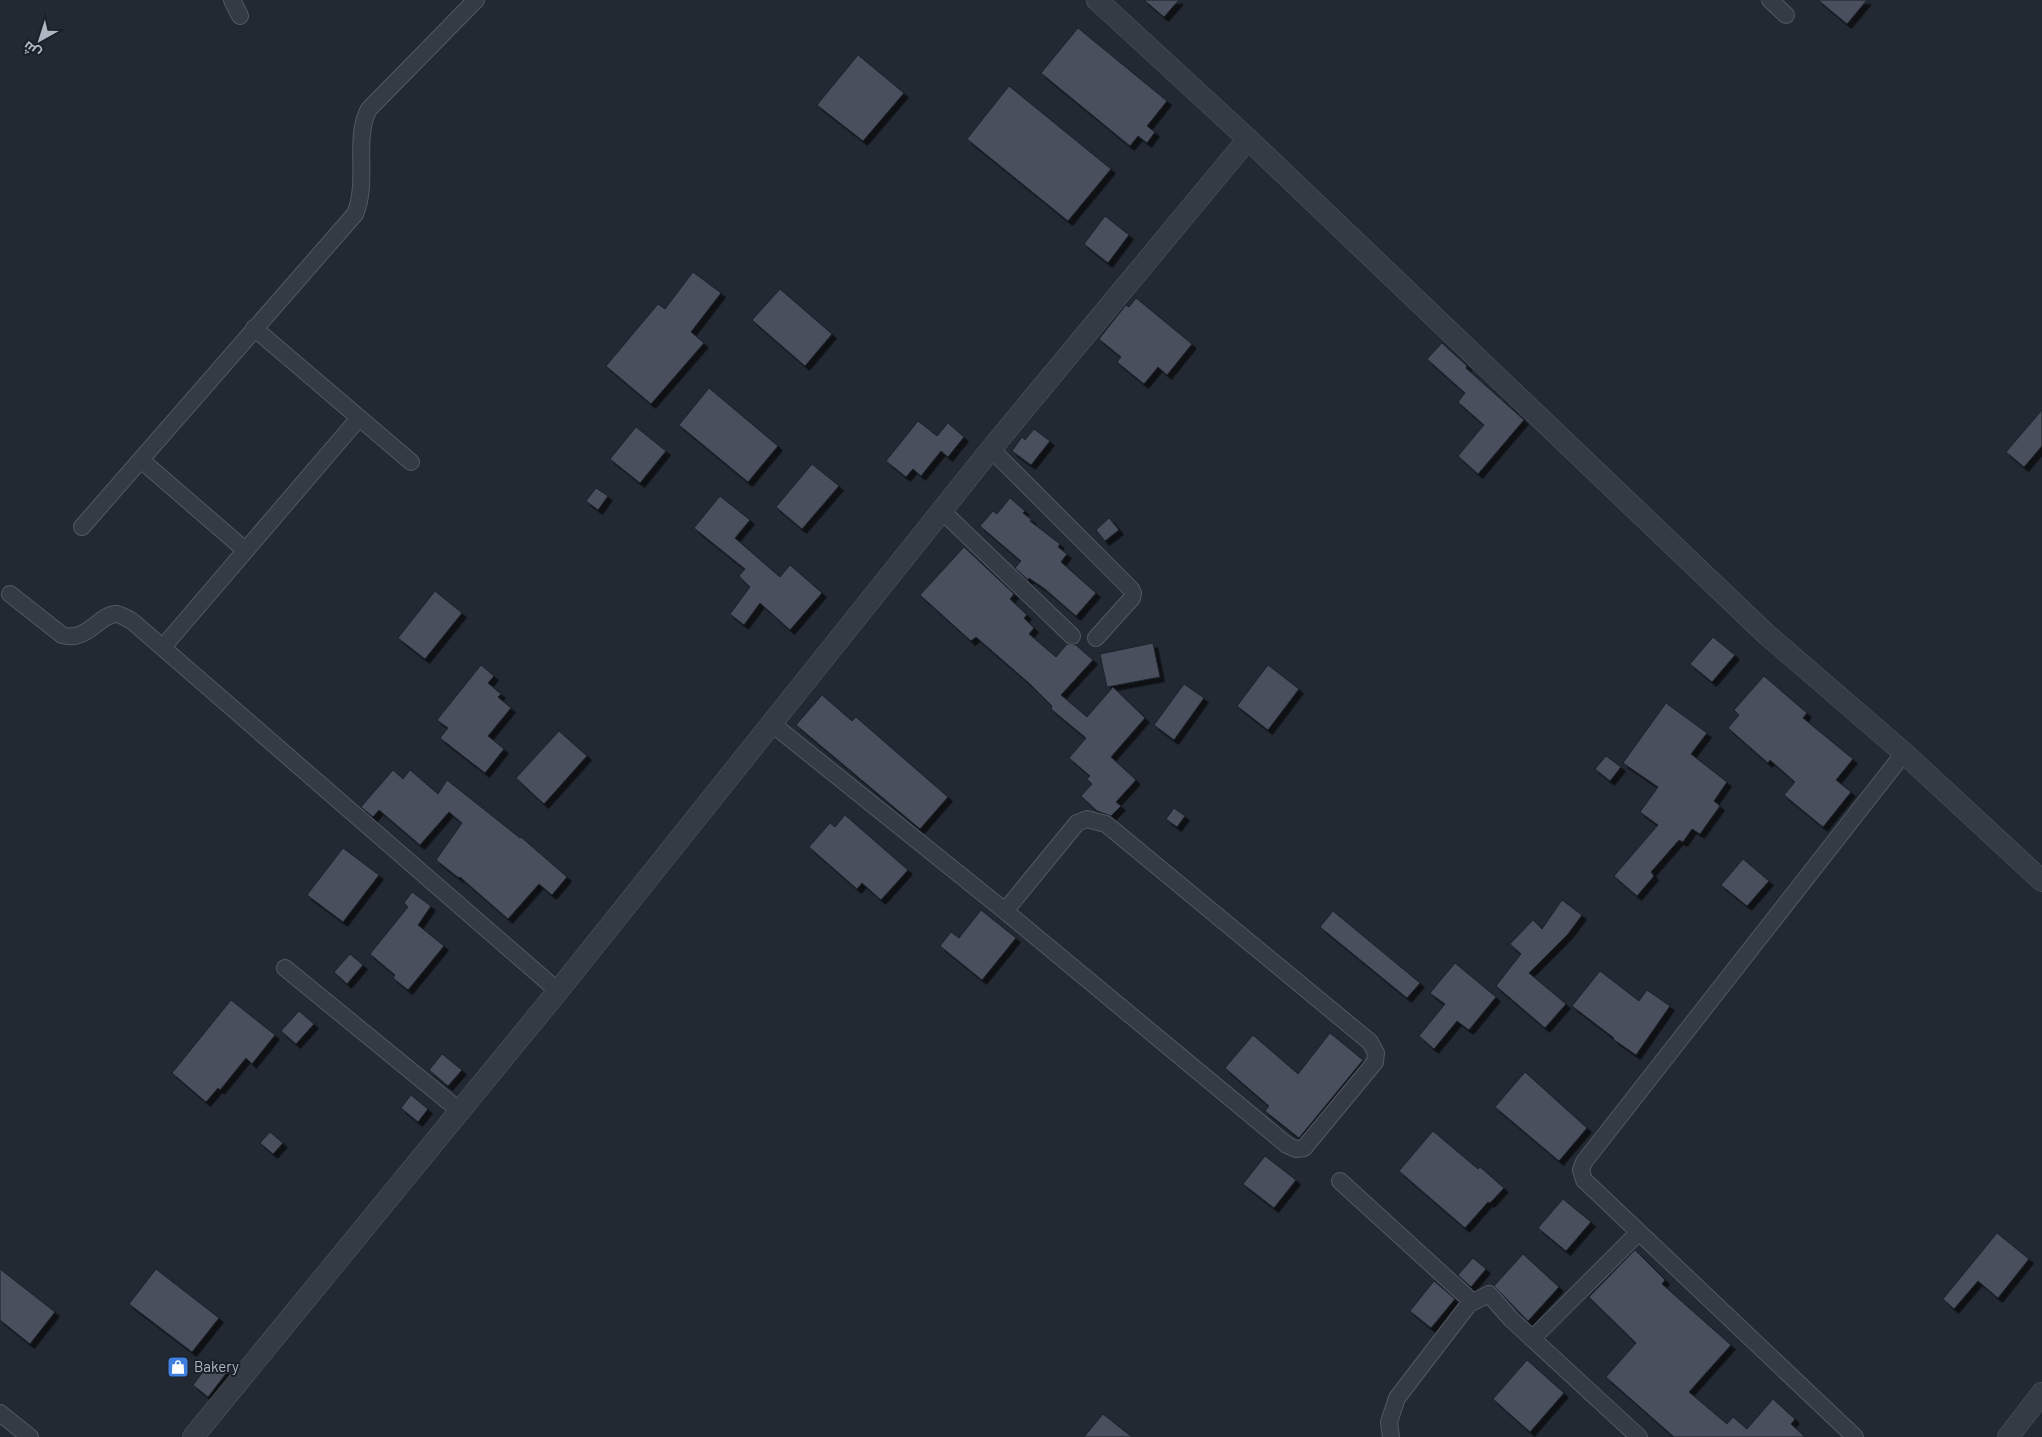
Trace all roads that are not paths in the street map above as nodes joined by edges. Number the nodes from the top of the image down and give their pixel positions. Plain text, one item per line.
1 (232, 0) edge
2 (476, 0) edge
3 (1770, 0) edge
4 (1102, 2) edge
5 (1786, 14) dead end
6 (240, 16) dead end
7 (1248, 140) junction
8 (254, 328) junction
9 (359, 418) junction
10 (991, 448) junction
11 (141, 460) junction
12 (411, 462) dead end
13 (941, 510) junction
14 (82, 527) dead end
15 (245, 550) junction
16 (10, 594) dead end
17 (1072, 636) dead end
18 (1096, 638) dead end
19 (163, 647) junction
20 (771, 723) junction
21 (1904, 753) junction
22 (2042, 881) edge
23 (1004, 911) junction
24 (285, 968) dead end
25 (558, 991) junction
26 (460, 1111) junction
27 (1340, 1181) dead end
28 (1638, 1233) junction
29 (1469, 1304) junction
30 (1532, 1339) junction
31 (2042, 1393) edge
32 (0, 1413) edge
33 (30, 1437) edge
34 (193, 1437) edge
35 (1391, 1437) edge
36 (1639, 1437) edge
37 (1855, 1437) edge
38 (2008, 1437) edge

1 - 6 street
2 - 8 street
3 - 5 street
4 - 7 street
7 - 10 street
7 - 21 street
8 - 9 street
8 - 11 street
9 - 12 street
9 - 15 street
10 - 13 street
10 - 18 street
11 - 14 street
11 - 15 street
13 - 17 street
13 - 20 street
15 - 19 street
16 - 19 street
19 - 25 street
20 - 23 street
20 - 25 street
21 - 22 street
21 - 28 street
23 - 23 street
24 - 26 street
25 - 26 street
26 - 34 street
27 - 29 street
28 - 30 street
28 - 37 street
29 - 30 street
29 - 35 street
30 - 36 street
31 - 38 street
32 - 33 street

